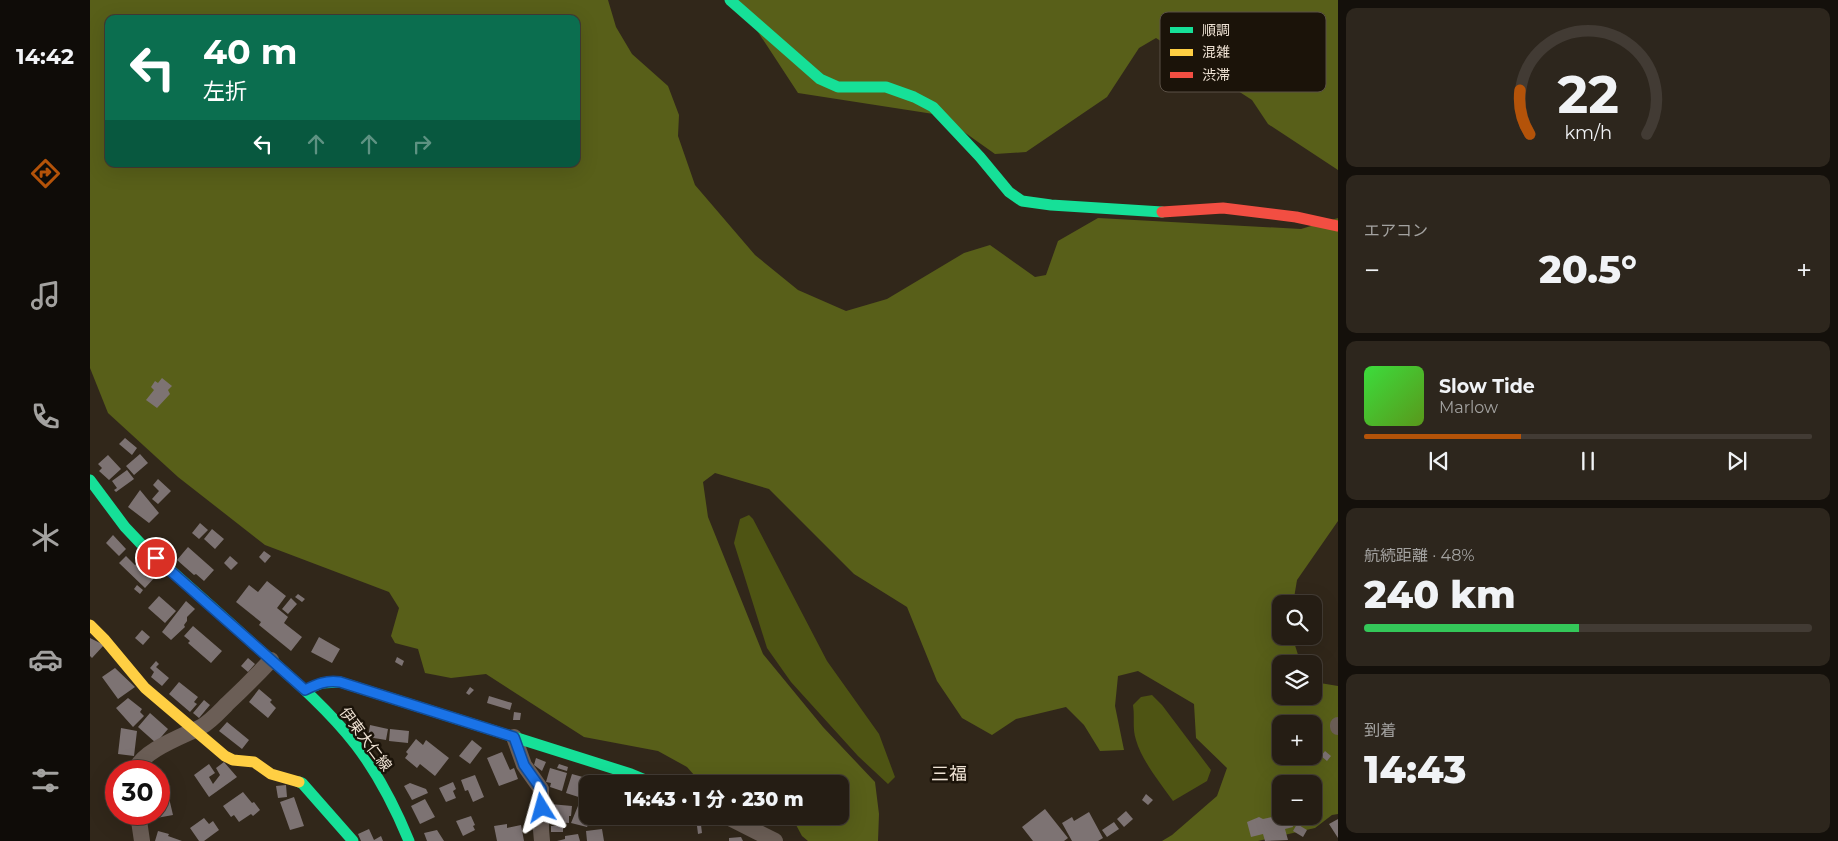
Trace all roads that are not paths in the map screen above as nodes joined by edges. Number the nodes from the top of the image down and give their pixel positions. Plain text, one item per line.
1 (730, 0) edge
2 (1338, 226) edge
3 (90, 480) edge
4 (90, 625) edge
5 (271, 660) junction
6 (305, 690) junction
7 (194, 729) junction
8 (514, 737) junction
9 (142, 760) edge
10 (634, 775) edge
11 (140, 825) edge
12 (744, 825) edge
13 (142, 841) edge
14 (353, 841) edge
15 (409, 841) edge
16 (542, 841) edge
17 (775, 841) edge

1 - 2 street
3 - 5 street, 伊東大仁線
4 - 7 street
5 - 6 street, 伊東大仁線
5 - 7 street
6 - 8 street
6 - 15 street, 伊東大仁線
7 - 9 street
7 - 14 street
8 - 10 street
8 - 16 street
11 - 13 street
12 - 17 street

